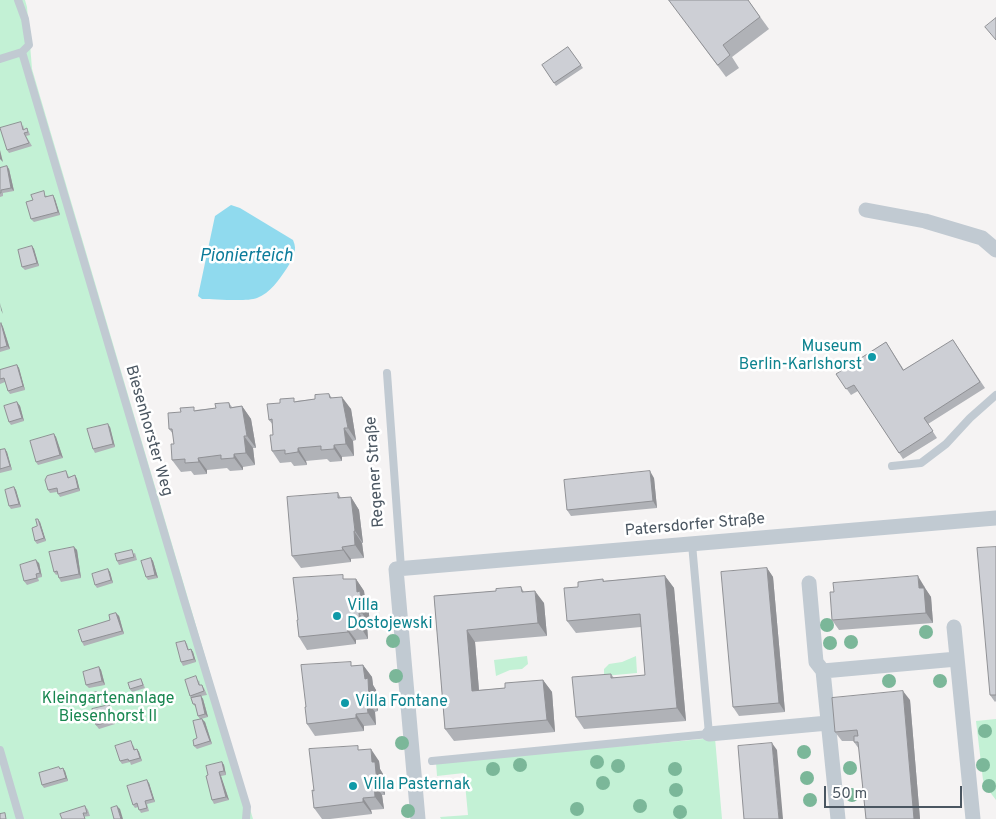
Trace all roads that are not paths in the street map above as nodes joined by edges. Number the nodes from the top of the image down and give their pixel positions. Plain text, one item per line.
1 (18, 0) edge
2 (22, 52) junction
3 (0, 59) edge
4 (866, 210) dead end
5 (996, 250) edge
6 (386, 374) dead end
7 (996, 395) edge
8 (892, 466) dead end
9 (996, 518) edge
10 (692, 544) junction
11 (399, 569) junction
12 (809, 583) dead end
13 (954, 627) dead end
14 (957, 659) junction
15 (823, 671) junction
16 (828, 724) junction
17 (709, 734) junction
18 (0, 750) edge
19 (432, 761) dead end
20 (20, 819) edge
21 (246, 819) edge
22 (418, 819) edge
23 (838, 819) edge
24 (972, 819) edge

1 - 2 lane
2 - 3 lane
2 - 21 lane, Biesenhorster Weg
4 - 5 street
6 - 11 lane, Regener Straße
7 - 8 lane
9 - 10 street, Patersdorfer Straße
10 - 11 street, Patersdorfer Straße
10 - 17 lane
11 - 22 street, Regener Straße
12 - 15 street
13 - 14 street
14 - 15 street
14 - 24 street
15 - 16 street
16 - 17 street
16 - 23 street
17 - 19 lane
18 - 20 lane

